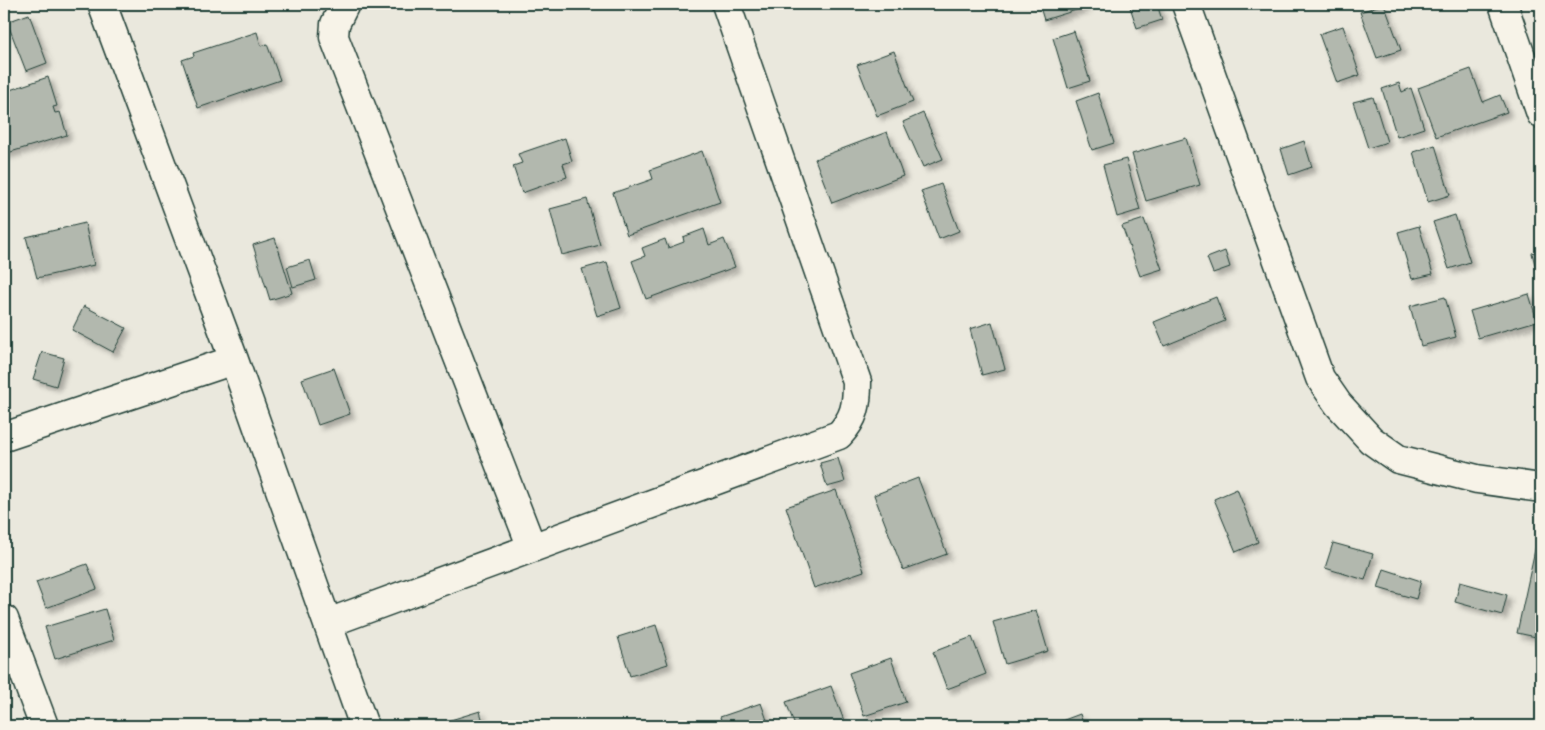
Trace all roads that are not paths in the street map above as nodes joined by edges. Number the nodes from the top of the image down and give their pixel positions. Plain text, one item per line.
1 (102, 4) edge
2 (345, 4) edge
3 (726, 4) edge
4 (1186, 4) edge
5 (1503, 4) edge
6 (1541, 114) edge
7 (234, 360) junction
8 (4, 436) edge
9 (1541, 488) edge
10 (532, 548) junction
11 (4, 619) edge
12 (328, 623) junction
13 (44, 726) edge
14 (364, 726) edge

1 - 7 street
2 - 10 street
3 - 10 street
4 - 9 street
5 - 6 street
7 - 8 street
7 - 12 street
10 - 12 street
11 - 13 street
12 - 14 street

